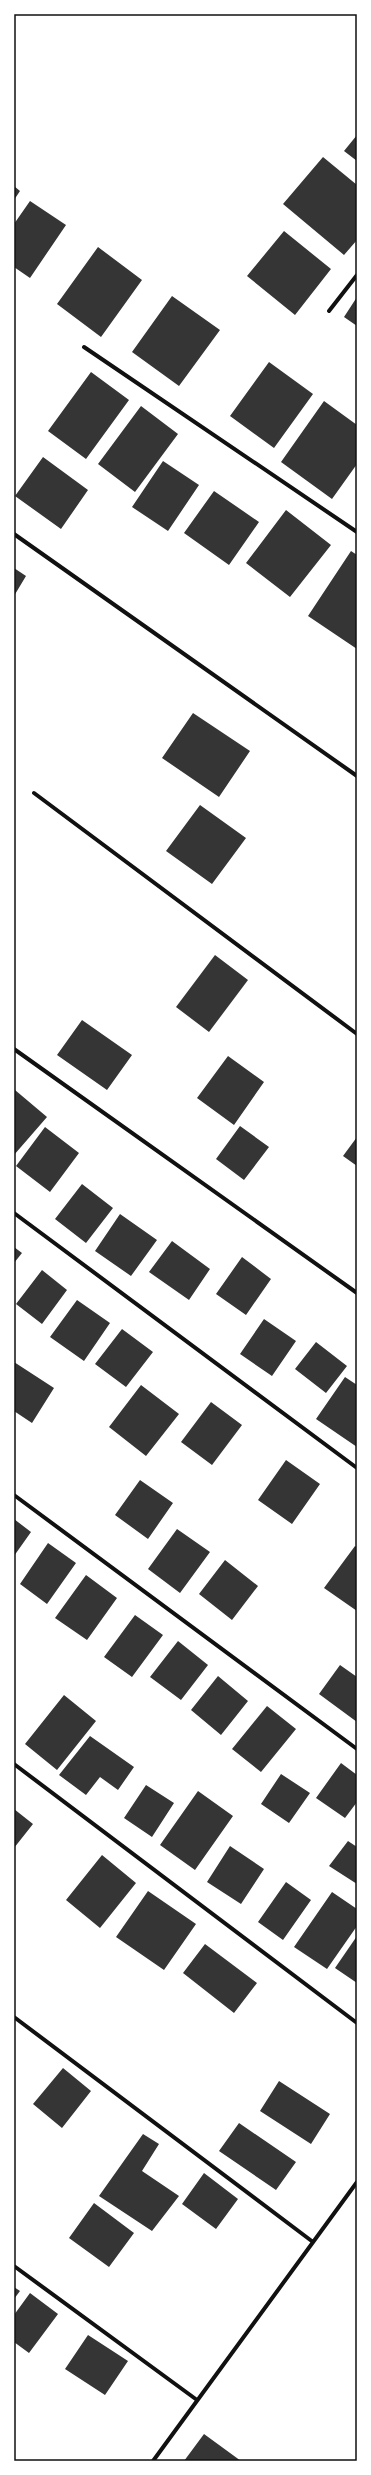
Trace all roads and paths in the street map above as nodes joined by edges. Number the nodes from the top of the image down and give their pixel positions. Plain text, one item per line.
1 (357, 275) edge
2 (329, 311) dead end
3 (84, 348) dead end
4 (357, 532) edge
5 (14, 534) edge
6 (357, 776) edge
7 (34, 793) dead end
8 (357, 1034) edge
9 (14, 1050) edge
10 (14, 1213) edge
11 (357, 1293) edge
12 (357, 1468) edge
13 (14, 1495) edge
14 (357, 1749) edge
15 (14, 1764) edge
16 (14, 2017) edge
17 (357, 2023) edge
18 (357, 2182) edge
19 (313, 2242) junction
20 (14, 2266) edge
21 (197, 2400) junction
22 (153, 2461) edge

1 - 2 street
3 - 4 street
5 - 6 street
7 - 8 street
9 - 11 street
10 - 12 street
13 - 14 street
15 - 17 street
16 - 19 street
18 - 19 street
19 - 21 street
20 - 21 street
21 - 22 street

